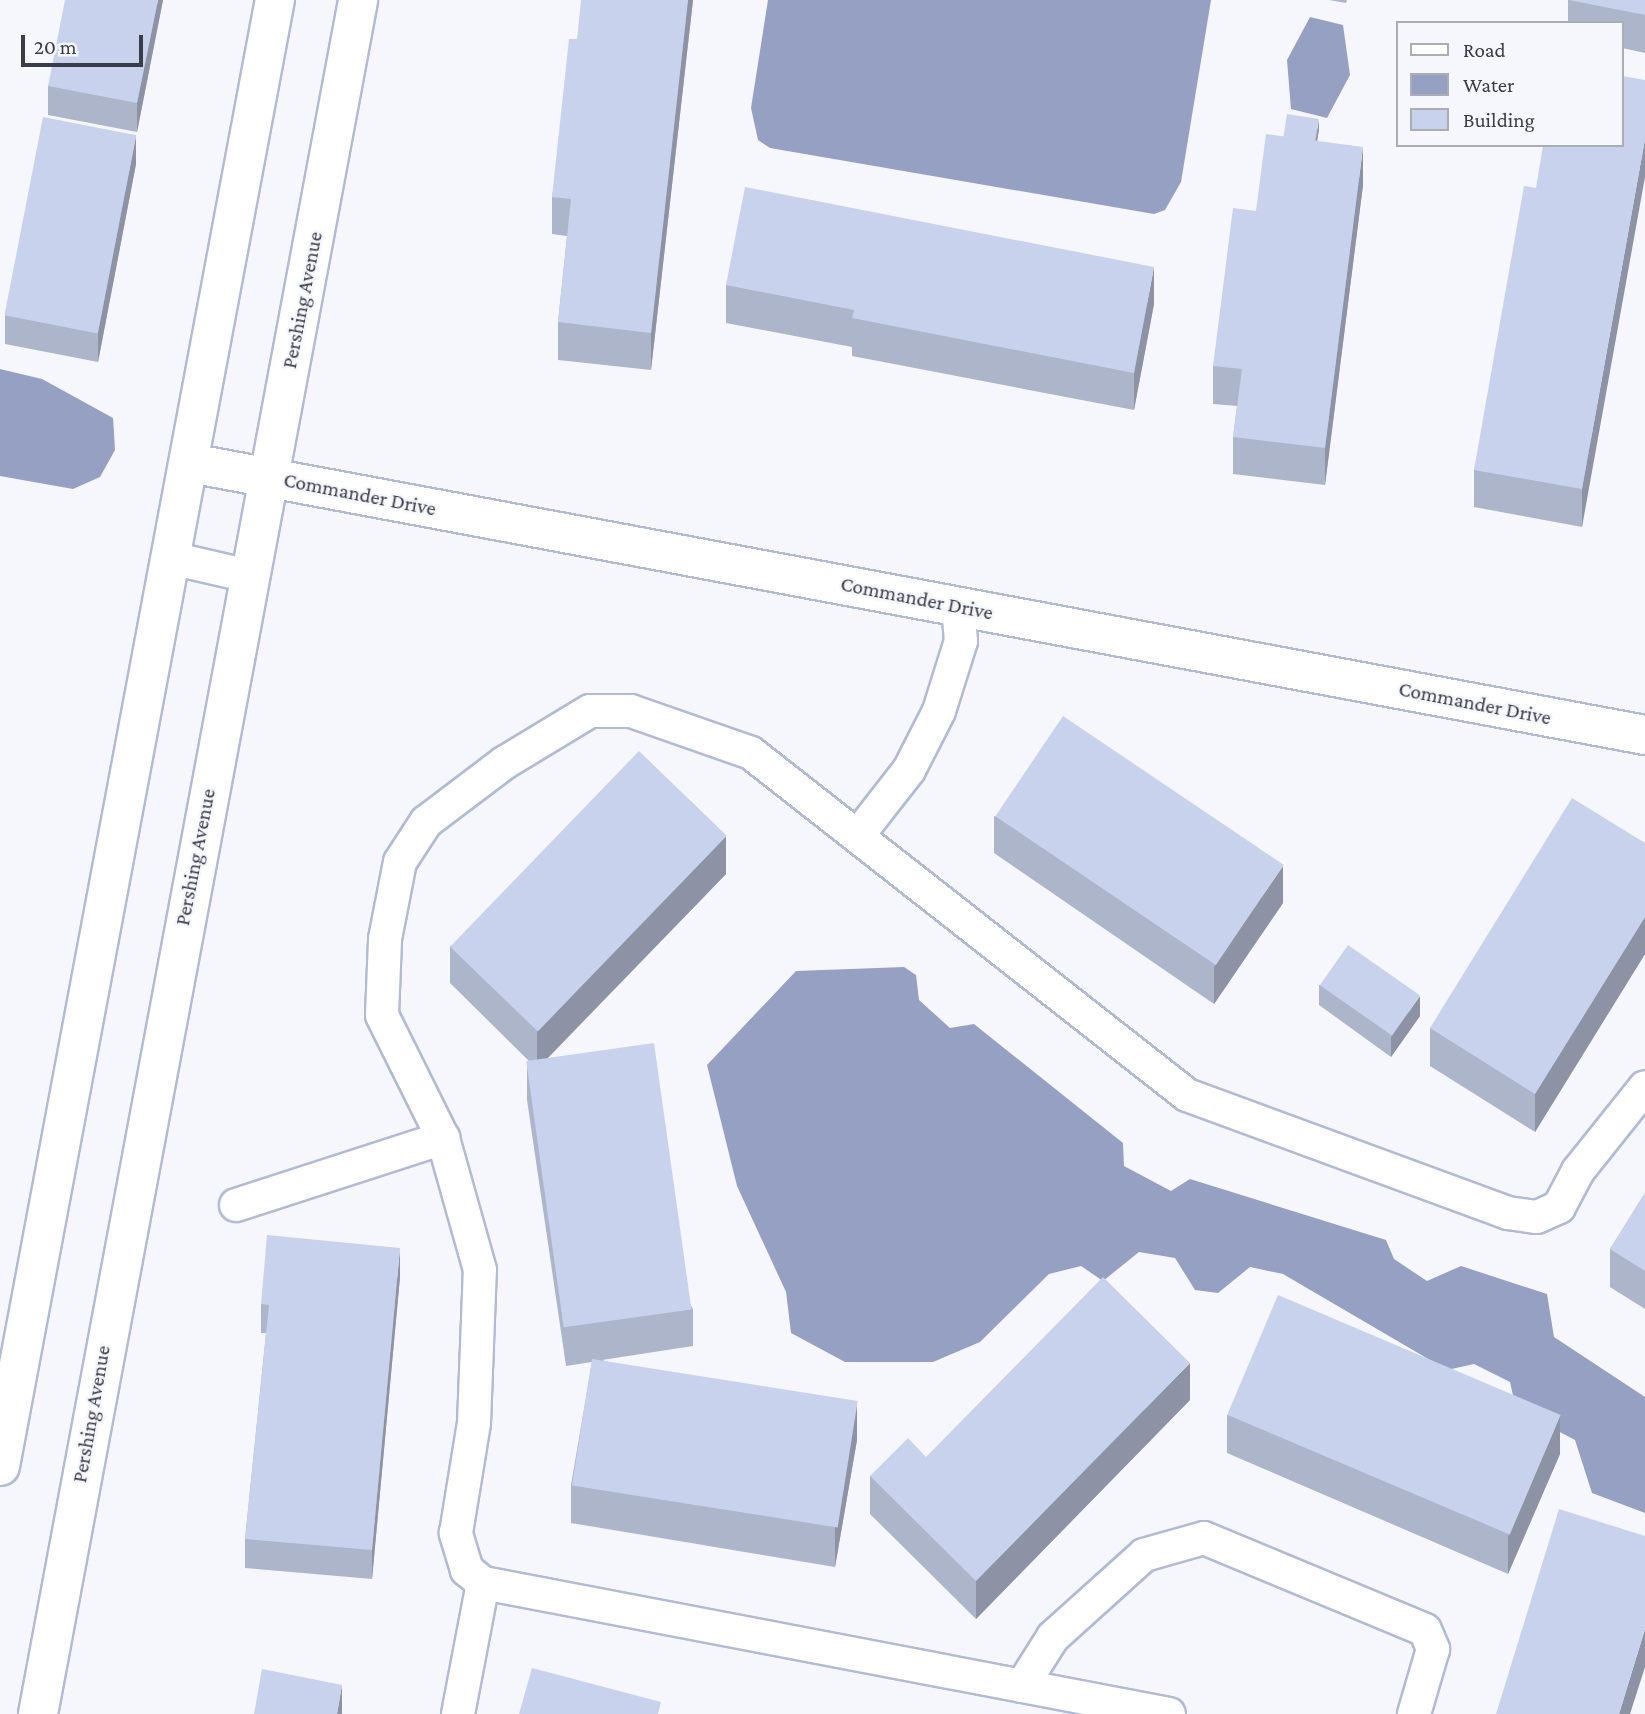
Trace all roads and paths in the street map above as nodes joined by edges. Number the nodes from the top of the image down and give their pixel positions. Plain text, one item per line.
1 (275, 0) edge
2 (358, 0) edge
3 (190, 463) junction
4 (268, 477) junction
5 (171, 558) junction
6 (249, 576) junction
7 (958, 606) junction
8 (1645, 735) edge
9 (859, 834) junction
10 (1645, 1087) edge
11 (443, 1138) junction
12 (236, 1205) dead end
13 (0, 1466) edge
14 (483, 1583) junction
15 (1022, 1686) junction
16 (37, 1714) edge
17 (458, 1714) edge
18 (1170, 1714) edge
19 (1414, 1714) edge

1 - 3 street
2 - 4 street, Pershing Avenue
3 - 4 street, Commander Drive
3 - 5 street
4 - 6 street, Pershing Avenue
4 - 7 street, Commander Drive
5 - 6 street
5 - 13 street
6 - 16 street, Pershing Avenue
7 - 8 street, Commander Drive
7 - 9 street
9 - 10 street
9 - 11 street
11 - 12 street
11 - 14 street
14 - 15 street
14 - 17 street
15 - 18 street
15 - 19 street

